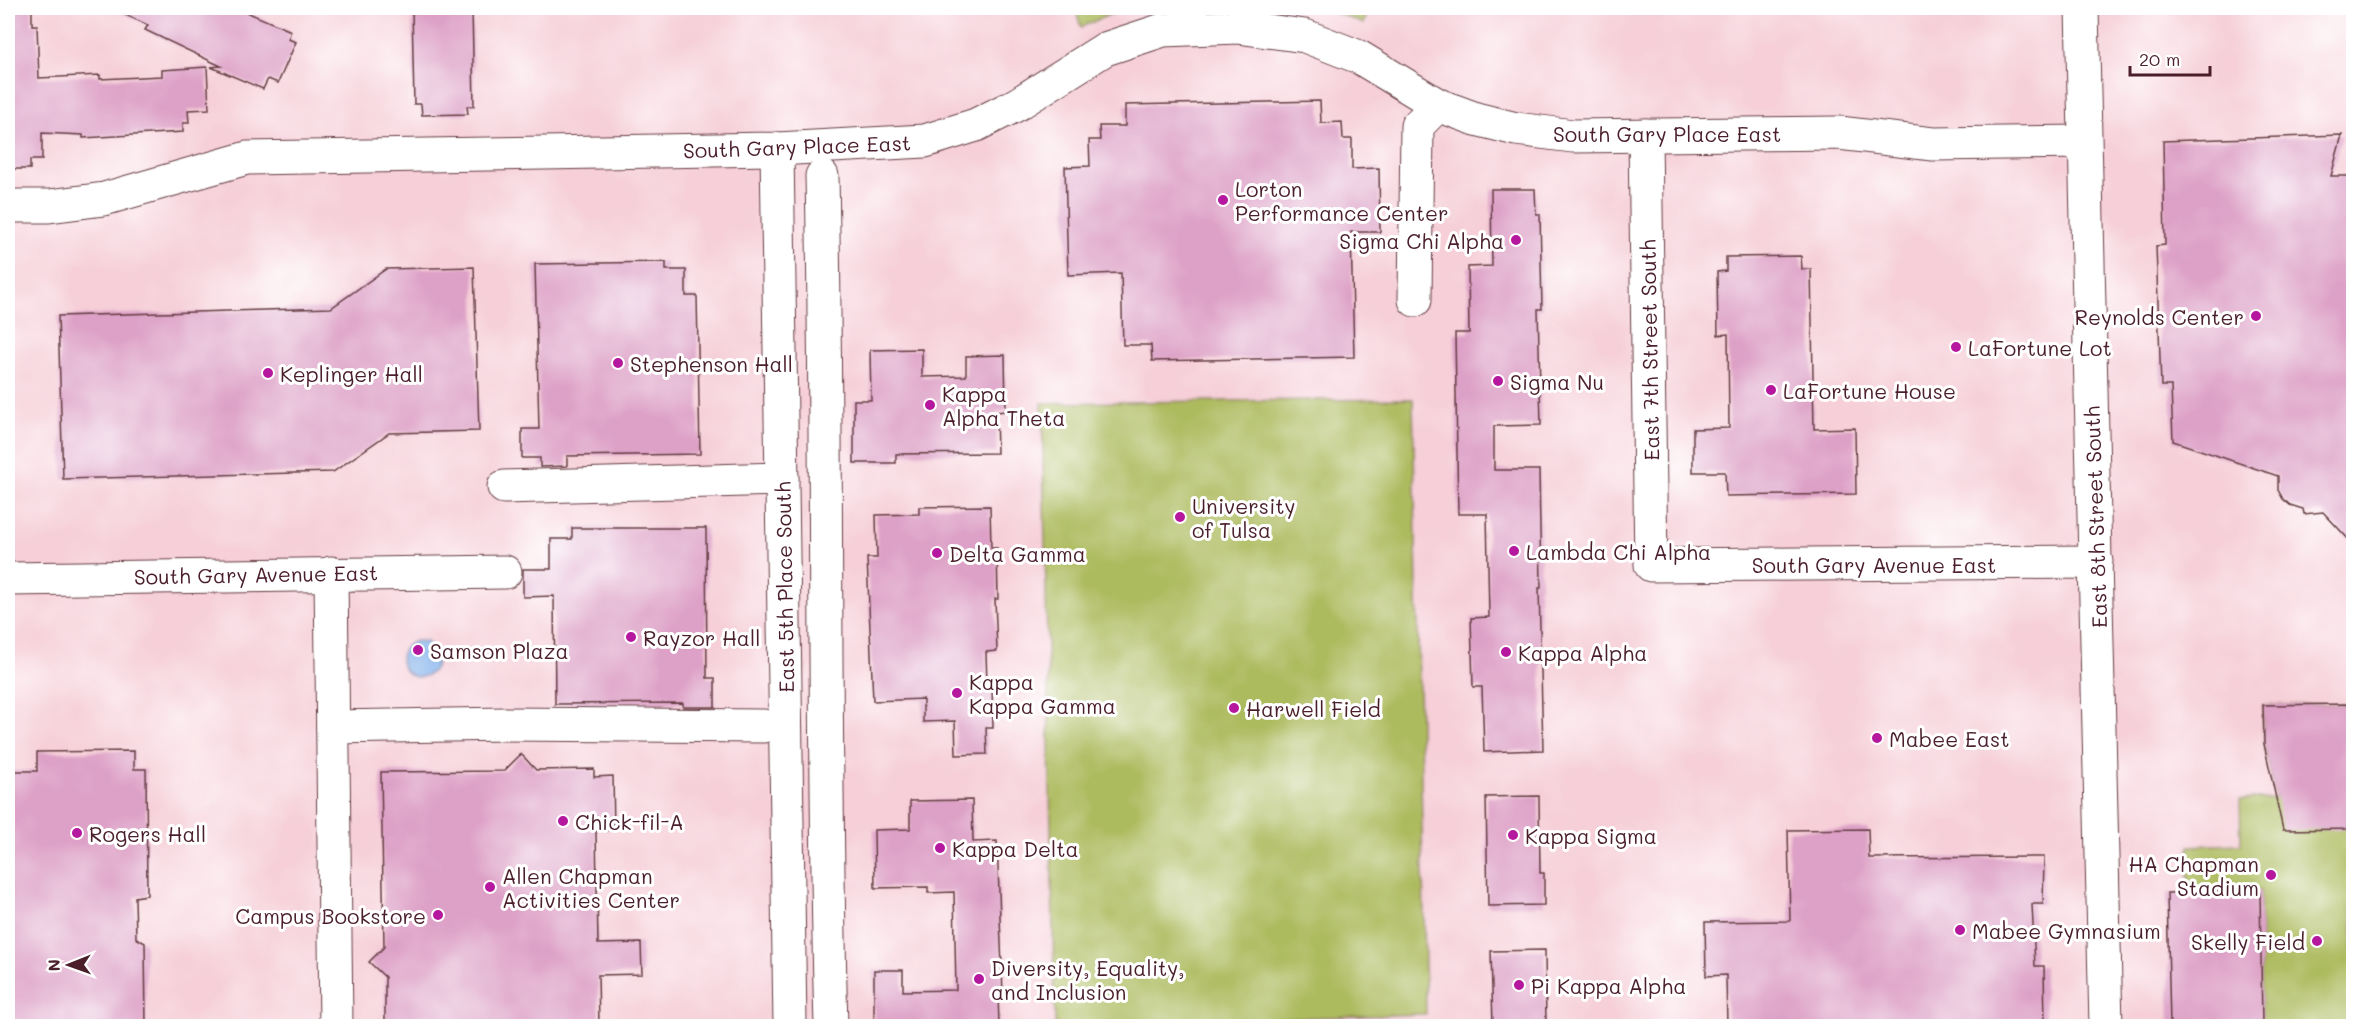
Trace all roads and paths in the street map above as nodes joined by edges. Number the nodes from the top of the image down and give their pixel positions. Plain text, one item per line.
1 (2082, 8) edge
2 (1438, 105) junction
3 (1645, 135) junction
4 (2084, 142) junction
5 (777, 148) junction
6 (822, 176) dead end
7 (8, 206) edge
8 (1415, 300) dead end
9 (782, 479) junction
10 (504, 487) dead end
11 (2096, 562) junction
12 (1651, 565) joint
13 (505, 572) dead end
14 (331, 573) junction
15 (8, 579) edge
16 (763, 726) dead end
17 (333, 727) junction
18 (336, 1026) edge
19 (790, 1026) edge
20 (831, 1026) edge
21 (2106, 1026) edge

1 - 4 street, East 8th Street South
2 - 3 street, South Gary Place East
2 - 5 street, South Gary Place East
2 - 8 street
3 - 4 street, South Gary Place East
3 - 12 street, East 7th Street South
4 - 11 street, East 8th Street South
5 - 7 street, South Gary Place East
5 - 9 street, East 5th Place South
6 - 20 street, East 5th Place South
9 - 10 street
9 - 19 street, East 5th Place South
11 - 12 street, South Gary Avenue East
11 - 21 street, East 8th Street South
13 - 14 street, South Gary Avenue East
14 - 15 street, South Gary Avenue East
14 - 17 street
16 - 17 street
17 - 18 street

